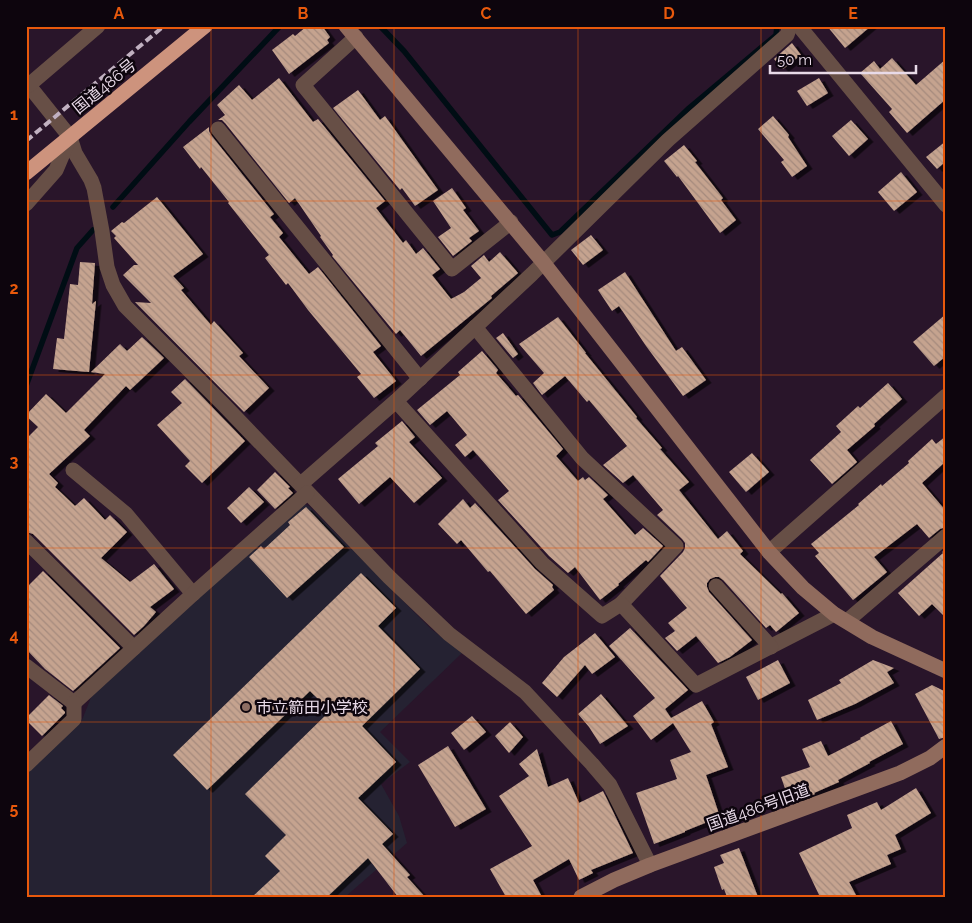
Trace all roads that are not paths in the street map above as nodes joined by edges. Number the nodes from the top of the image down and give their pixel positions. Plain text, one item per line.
1 (98, 26) edge
2 (205, 26) edge
3 (790, 26) edge
4 (799, 26) edge
5 (351, 32) edge
6 (28, 84) edge
7 (218, 130) dead end
8 (70, 136) junction
9 (26, 173) edge
10 (26, 204) edge
11 (946, 205) edge
12 (511, 222) junction
13 (543, 262) junction
14 (475, 327) junction
15 (420, 380) junction
16 (946, 396) edge
17 (396, 401) junction
18 (73, 470) dead end
19 (304, 488) junction
20 (946, 536) edge
21 (26, 541) edge
22 (769, 552) junction
23 (716, 586) dead end
24 (193, 594) junction
25 (621, 604) junction
26 (841, 618) junction
27 (134, 648) junction
28 (770, 648) junction
29 (26, 666) edge
30 (946, 671) edge
31 (74, 703) junction
32 (946, 746) edge
33 (29, 758) edge
34 (650, 865) junction
35 (583, 896) edge

1 - 6 street
2 - 8 highway, 国道486号
3 - 13 street
4 - 11 street
5 - 12 street
5 - 12 street
6 - 8 street
7 - 15 street
8 - 9 highway, 国道486号
8 - 10 street
8 - 19 street
12 - 13 street
13 - 14 street
13 - 22 street
14 - 15 street
14 - 25 street
15 - 17 street
16 - 22 street
17 - 19 street
17 - 25 street
18 - 24 street
19 - 24 street
19 - 34 street
20 - 26 street
21 - 27 street
22 - 26 street
23 - 28 street
24 - 27 street
25 - 28 street
26 - 28 street
26 - 30 street
27 - 31 street
29 - 31 street
31 - 33 street
32 - 34 street, 国道486号旧道
34 - 35 street, 国道486号旧道

